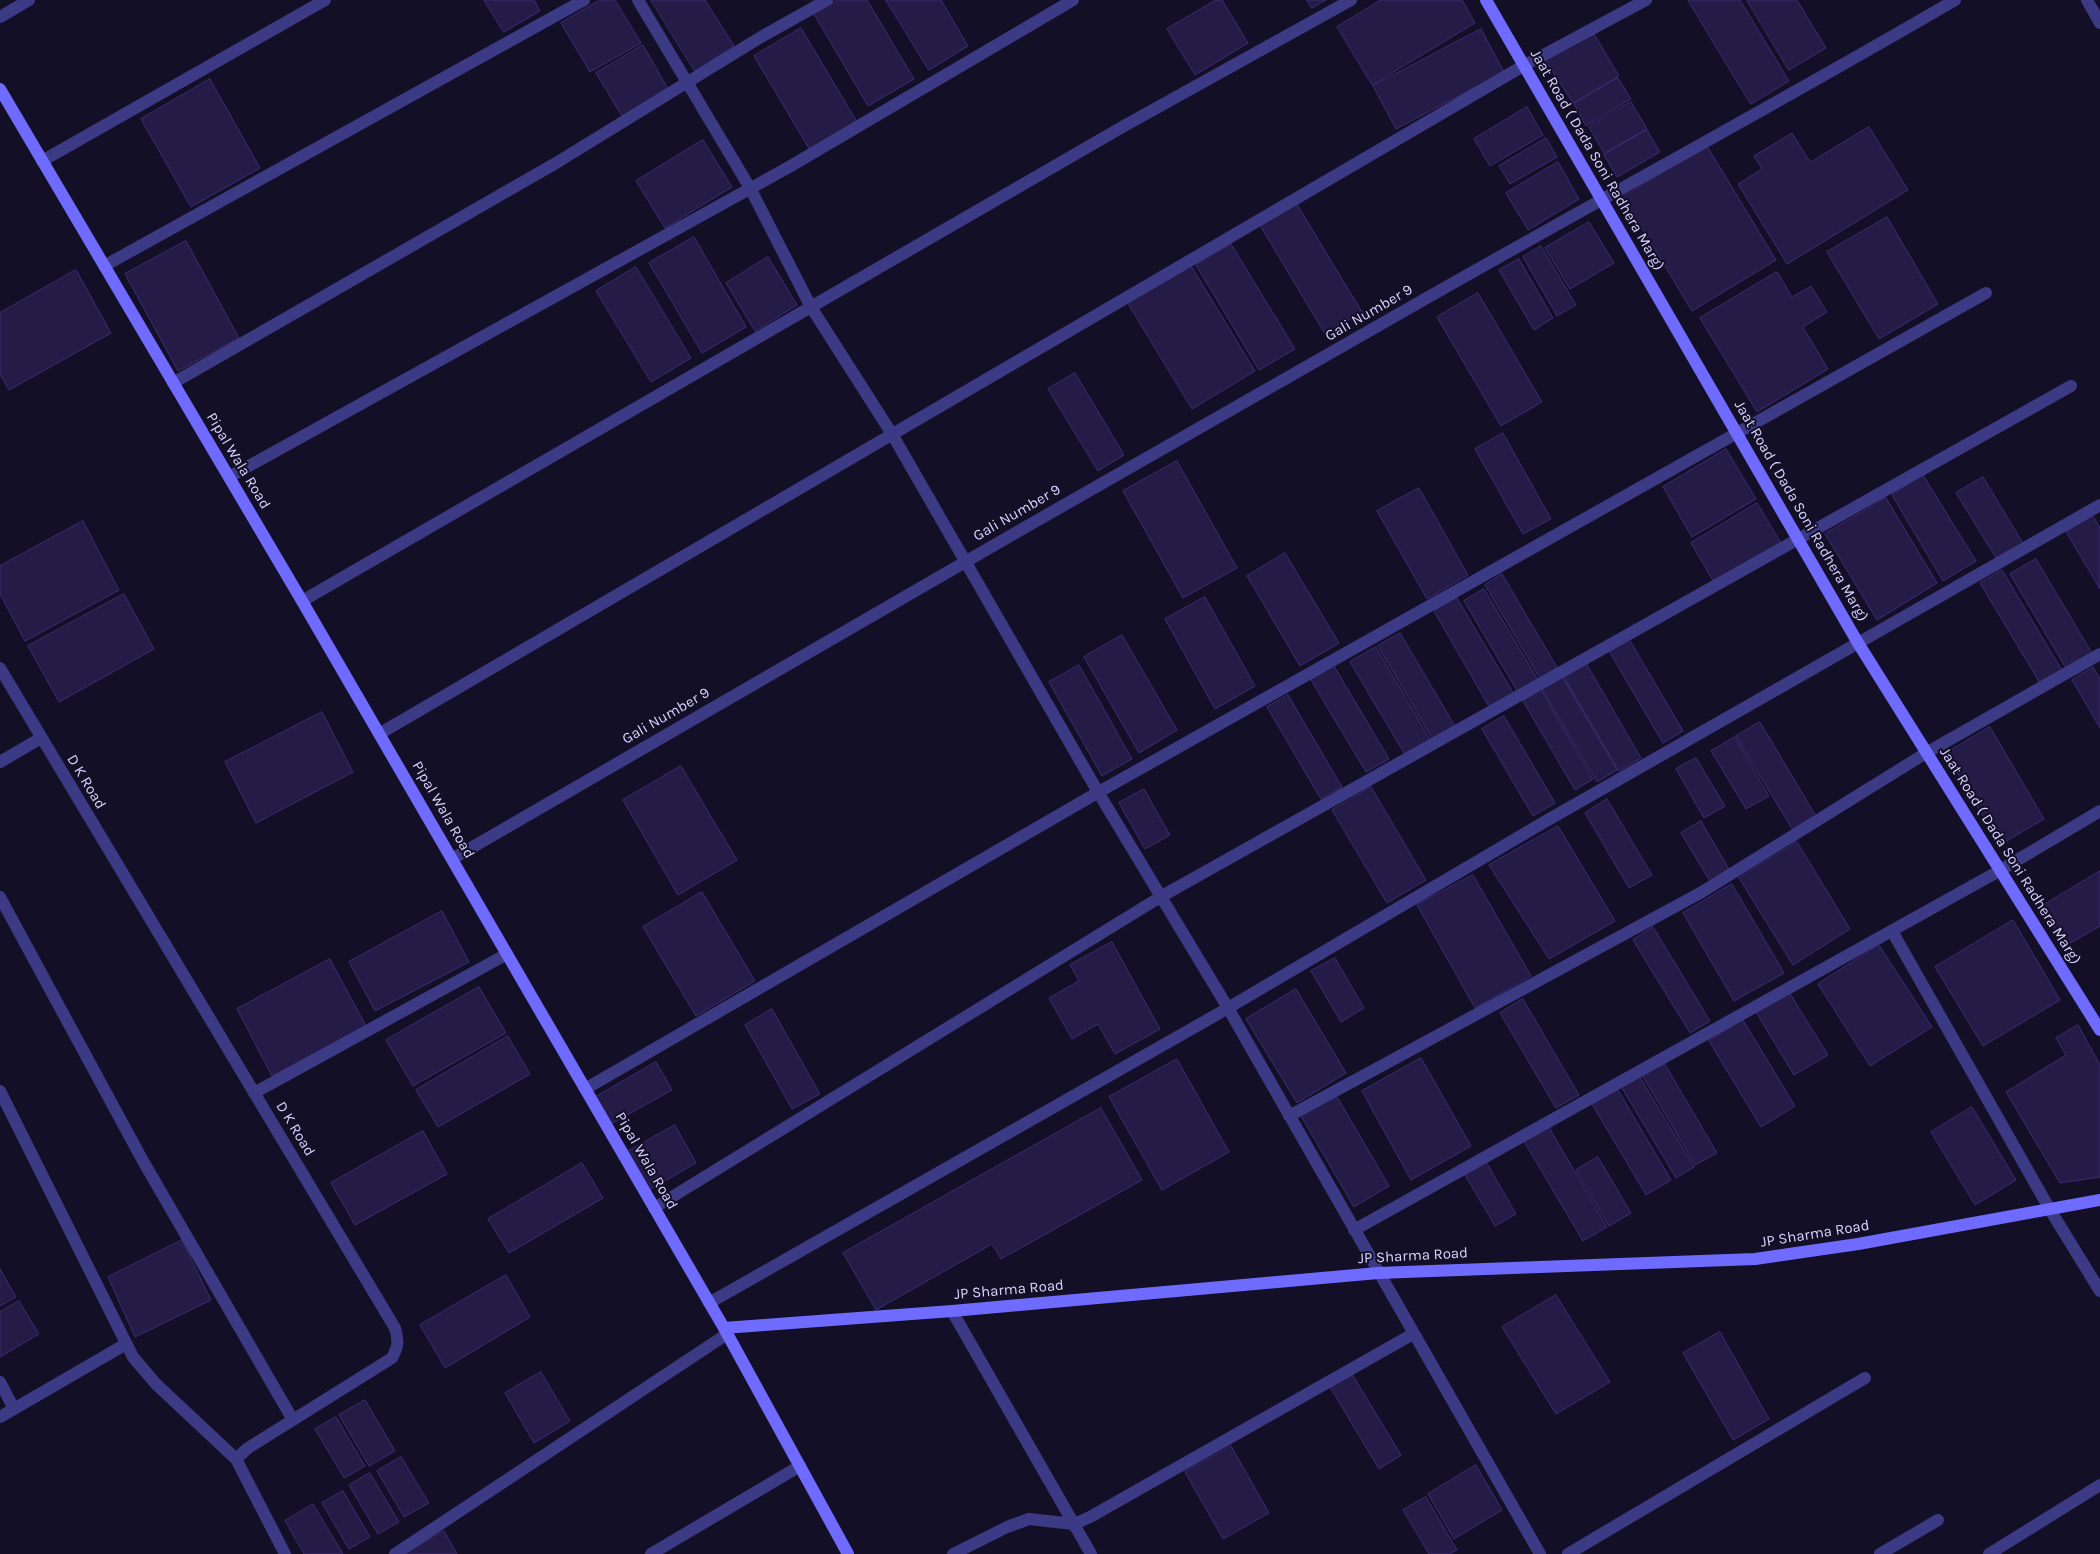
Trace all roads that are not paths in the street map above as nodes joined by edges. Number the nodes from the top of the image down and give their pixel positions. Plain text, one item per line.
1 (29, 0) edge
2 (325, 0) edge
3 (584, 0) edge
4 (638, 0) edge
5 (827, 0) edge
6 (1073, 0) edge
7 (1351, 0) edge
8 (1486, 0) edge
9 (1646, 0) edge
10 (1955, 0) edge
11 (2087, 0) edge
12 (0, 17) edge
13 (2100, 23) edge
14 (1523, 66) junction
15 (686, 83) junction
16 (0, 89) edge
17 (42, 161) junction
18 (750, 188) junction
19 (1600, 200) junction
20 (104, 266) junction
21 (1986, 293) dead end
22 (811, 307) junction
23 (173, 383) junction
24 (2071, 386) dead end
25 (1738, 433) junction
26 (892, 434) junction
27 (229, 477) junction
28 (2100, 504) edge
29 (1799, 540) junction
30 (965, 561) junction
31 (302, 601) junction
32 (1858, 643) junction
33 (2100, 654) edge
34 (0, 668) edge
35 (379, 734) junction
36 (41, 738) junction
37 (1926, 754) junction
38 (0, 762) edge
39 (1098, 792) junction
40 (2100, 811) edge
41 (452, 859) junction
42 (2000, 871) junction
43 (0, 896) edge
44 (1162, 896) junction
45 (1892, 931) junction
46 (507, 954) junction
47 (1228, 1008) junction
48 (2100, 1030) edge
49 (585, 1089) junction
50 (0, 1091) edge
51 (254, 1093) junction
52 (1290, 1116) junction
53 (2100, 1200) edge
54 (654, 1208) junction
55 (2049, 1208) junction
56 (1354, 1230) junction
57 (1378, 1272) junction
58 (2100, 1291) edge
59 (709, 1303) junction
60 (952, 1311) junction
61 (726, 1331) junction
62 (1413, 1334) junction
63 (126, 1344) junction
64 (1865, 1378) dead end
65 (0, 1382) edge
66 (14, 1409) junction
67 (0, 1417) edge
68 (293, 1420) junction
69 (236, 1459) junction
70 (800, 1466) junction
71 (2100, 1485) edge
72 (1938, 1520) dead end
73 (1074, 1524) junction
74 (285, 1554) edge
75 (395, 1554) edge
76 (651, 1554) edge
77 (848, 1554) edge
78 (953, 1554) edge
79 (1091, 1554) edge
80 (1540, 1554) edge
81 (1568, 1554) edge
82 (1880, 1554) edge
83 (1989, 1554) edge

1 - 12 street
2 - 17 street
3 - 20 street
4 - 15 street
5 - 15 street
6 - 18 street
7 - 22 street
8 - 14 street, Jaat Road ( Dada Soni Radhera Marg)
9 - 14 street
10 - 19 street, Gali Number 9
11 - 13 street
14 - 19 street, Jaat Road ( Dada Soni Radhera Marg)
14 - 26 street
15 - 18 street
15 - 23 street
16 - 17 street, Pipal Wala Road
17 - 20 street, Pipal Wala Road
18 - 22 street
18 - 27 street
19 - 25 street, Jaat Road ( Dada Soni Radhera Marg)
19 - 30 street, Gali Number 9
20 - 23 street, Pipal Wala Road
21 - 25 street
22 - 26 street
22 - 31 street
23 - 27 street, Pipal Wala Road
24 - 29 street
25 - 29 street, Jaat Road ( Dada Soni Radhera Marg)
25 - 39 street
26 - 30 street
26 - 35 street
27 - 31 street, Pipal Wala Road
28 - 32 street
29 - 32 street, Jaat Road ( Dada Soni Radhera Marg)
29 - 44 street
30 - 39 street
30 - 41 street, Gali Number 9
31 - 35 street, Pipal Wala Road
32 - 37 street, Jaat Road ( Dada Soni Radhera Marg)
32 - 47 street
33 - 37 street
34 - 36 street, D K Road
35 - 41 street, Pipal Wala Road
36 - 38 street
36 - 51 street, D K Road
37 - 42 street, Jaat Road ( Dada Soni Radhera Marg)
37 - 52 street
39 - 44 street
39 - 49 street
40 - 42 street
41 - 46 street, Pipal Wala Road
42 - 45 street
42 - 48 street, Jaat Road ( Dada Soni Radhera Marg)
43 - 68 street
44 - 47 street
44 - 54 street
45 - 55 street
45 - 56 street
46 - 49 street, Pipal Wala Road
46 - 51 street
47 - 52 street
47 - 59 street
49 - 54 street, Pipal Wala Road
50 - 63 street
51 - 68 street, D K Road
52 - 56 street
53 - 55 street, JP Sharma Road
54 - 59 street, Pipal Wala Road
55 - 57 street, JP Sharma Road
55 - 58 street
56 - 57 street
57 - 60 street, JP Sharma Road
57 - 62 street
59 - 61 street, Pipal Wala Road
60 - 61 street, JP Sharma Road
60 - 73 street
61 - 70 street, Pipal Wala Road
61 - 75 street
62 - 73 street
62 - 80 street
63 - 66 street
63 - 69 street
64 - 81 street
65 - 66 street
66 - 67 street
68 - 69 street, D K Road
69 - 74 street
70 - 76 street
70 - 77 street, Pipal Wala Road
71 - 83 street
72 - 82 street
73 - 78 street
73 - 79 street

